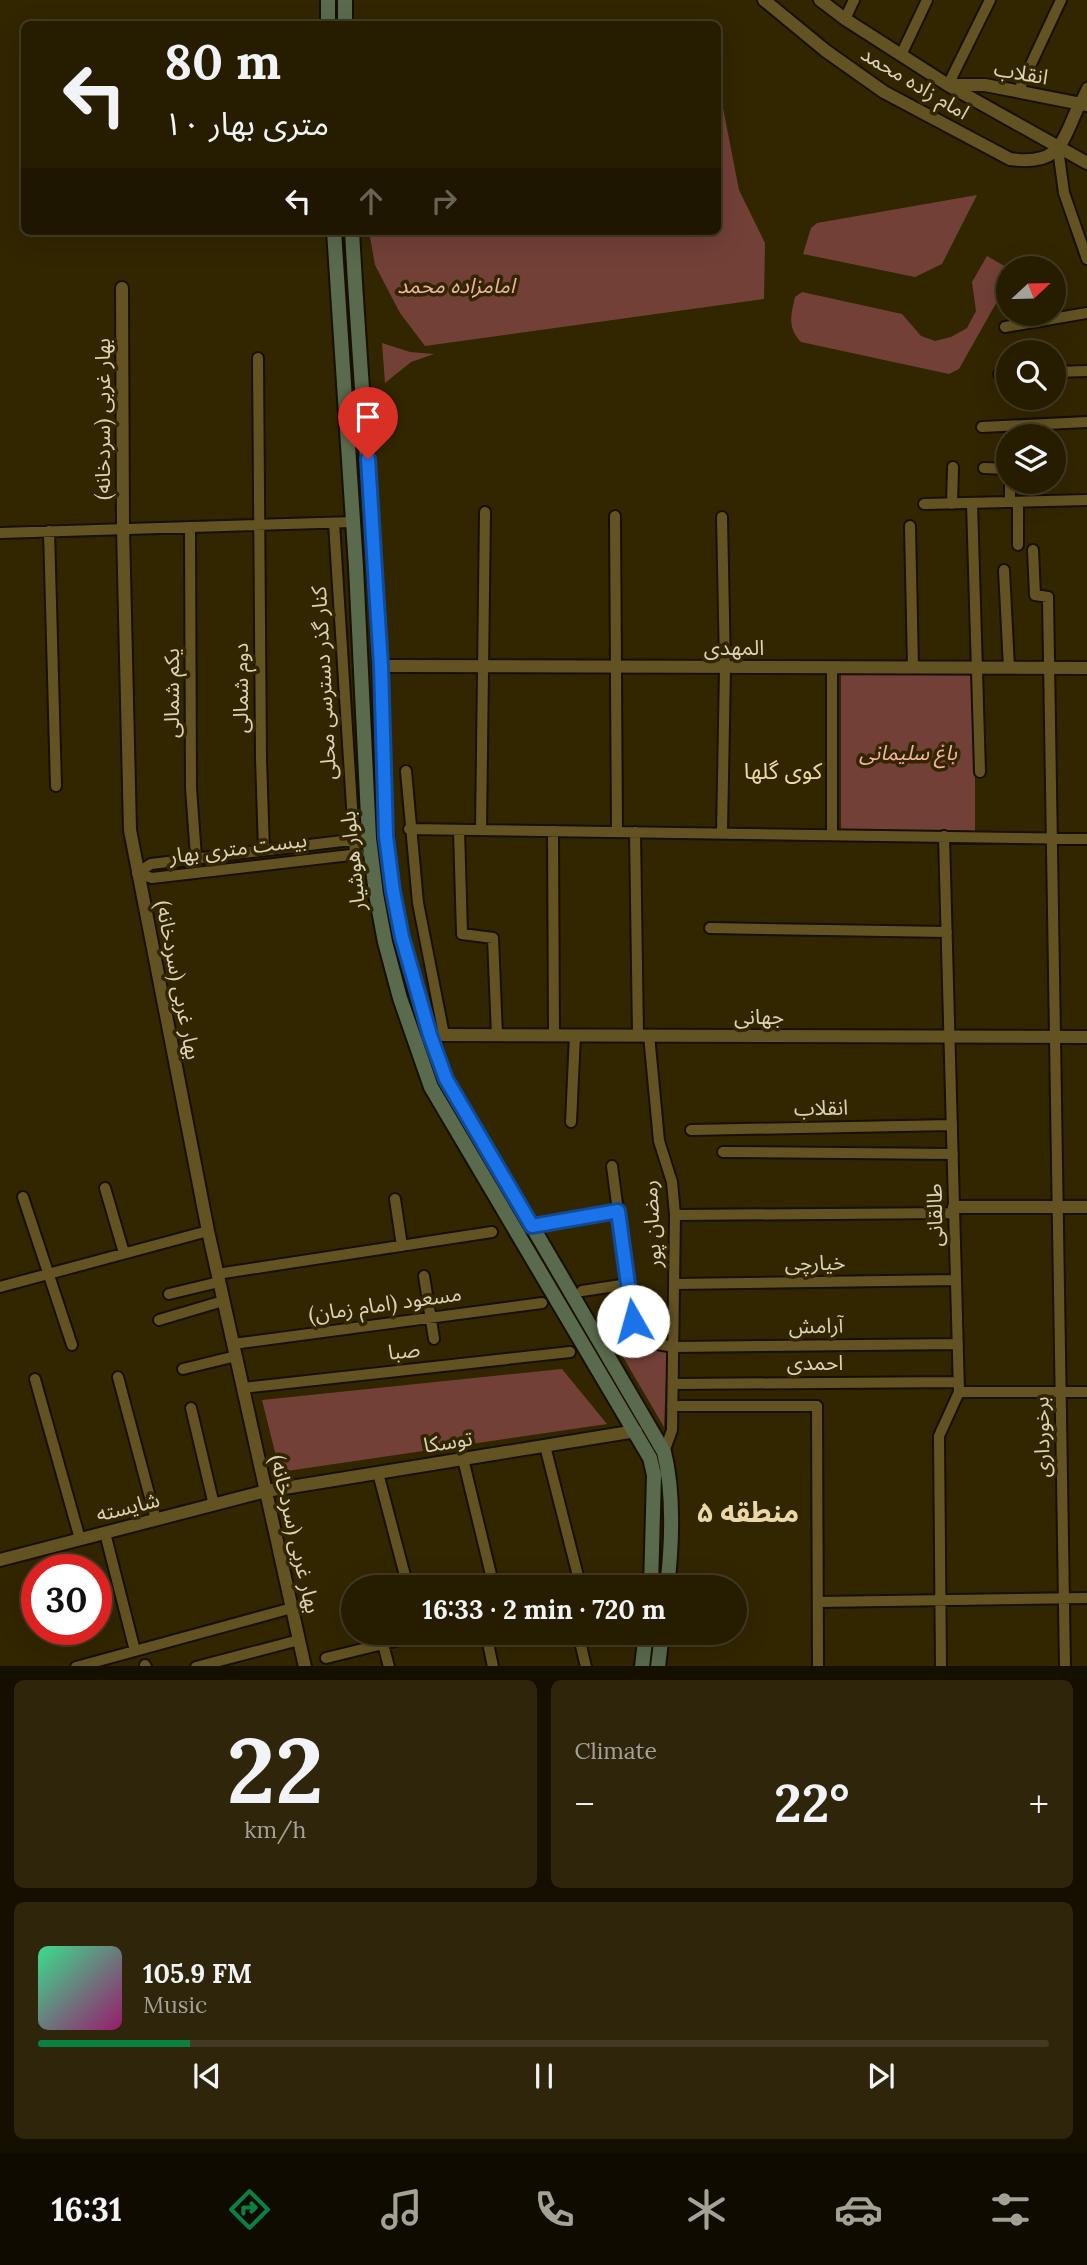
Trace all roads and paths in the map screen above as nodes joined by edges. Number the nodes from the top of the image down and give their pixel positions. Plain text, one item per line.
1 (328, 0) edge
2 (345, 0) edge
3 (764, 0) edge
4 (820, 0) edge
5 (854, 0) edge
6 (927, 0) edge
7 (990, 0) edge
8 (1061, 0) edge
9 (845, 19) junction
10 (328, 21) edge
11 (345, 21) edge
12 (901, 55) junction
13 (948, 85) junction
14 (1087, 89) edge
15 (1018, 92) junction
16 (1083, 104) edge
17 (1058, 149) junction
18 (1087, 163) edge
19 (334, 235) edge
20 (352, 235) edge
21 (1087, 259) edge
22 (122, 288) dead end
23 (1087, 313) edge
24 (1005, 327) dead end
25 (258, 358) dead end
26 (1087, 371) edge
27 (1066, 372) edge
28 (1087, 422) edge
29 (982, 427) dead end
30 (953, 467) dead end
31 (984, 468) dead end
32 (996, 468) edge
33 (1012, 494) edge
34 (1087, 500) edge
35 (1014, 502) junction
36 (972, 503) junction
37 (952, 504) junction
38 (924, 505) dead end
39 (485, 512) dead end
40 (615, 516) dead end
41 (722, 517) dead end
42 (353, 522) junction
43 (334, 523) junction
44 (260, 525) junction
45 (910, 526) dead end
46 (190, 527) junction
47 (123, 529) junction
48 (49, 531) junction
49 (0, 533) edge
50 (1018, 545) dead end
51 (1033, 550) dead end
52 (1003, 570) dead end
53 (381, 666) junction
54 (484, 666) junction
55 (617, 667) junction
56 (725, 667) junction
57 (832, 667) junction
58 (914, 667) junction
59 (978, 668) junction
60 (1009, 668) junction
61 (1049, 668) junction
62 (1087, 668) edge
63 (406, 771) dead end
64 (980, 772) dead end
65 (56, 786) dead end
66 (409, 829) junction
67 (459, 830) junction
68 (481, 830) junction
69 (553, 831) junction
70 (617, 832) junction
71 (635, 832) junction
72 (722, 833) junction
73 (832, 834) junction
74 (944, 836) junction
75 (1052, 838) junction
76 (1087, 839) edge
77 (353, 840) junction
78 (370, 845) junction
79 (264, 850) junction
80 (355, 854) junction
81 (196, 857) junction
82 (137, 873) junction
83 (418, 903) junction
84 (396, 906) junction
85 (709, 928) dead end
86 (947, 932) junction
87 (437, 1035) junction
88 (497, 1035) junction
89 (554, 1035) junction
90 (575, 1035) junction
91 (644, 1035) junction
92 (950, 1037) junction
93 (1056, 1037) junction
94 (1087, 1037) edge
95 (571, 1122) dead end
96 (952, 1125) junction
97 (691, 1130) dead end
98 (723, 1152) dead end
99 (953, 1154) junction
100 (612, 1166) dead end
101 (105, 1188) dead end
102 (510, 1189) junction
103 (496, 1196) junction
104 (23, 1197) dead end
105 (395, 1199) dead end
106 (1058, 1207) junction
107 (1087, 1207) edge
108 (954, 1210) junction
109 (618, 1211) junction
110 (675, 1215) junction
111 (530, 1222) junction
112 (513, 1225) junction
113 (208, 1231) junction
114 (492, 1232) dead end
115 (402, 1246) junction
116 (124, 1253) junction
117 (48, 1273) junction
118 (424, 1276) dead end
119 (218, 1278) junction
120 (956, 1280) junction
121 (628, 1284) junction
122 (674, 1284) junction
123 (0, 1287) edge
124 (582, 1291) dead end
125 (169, 1294) dead end
126 (223, 1301) junction
127 (542, 1303) dead end
128 (430, 1317) junction
129 (159, 1320) dead end
130 (434, 1339) dead end
131 (958, 1344) junction
132 (72, 1345) dead end
133 (674, 1347) junction
134 (234, 1350) junction
135 (570, 1352) dead end
136 (183, 1368) dead end
137 (118, 1377) dead end
138 (35, 1379) dead end
139 (673, 1384) junction
140 (958, 1387) junction
141 (243, 1388) junction
142 (1061, 1392) junction
143 (1087, 1392) edge
144 (672, 1406) junction
145 (191, 1408) dead end
146 (636, 1431) junction
147 (545, 1446) junction
148 (664, 1452) junction
149 (463, 1459) junction
150 (378, 1473) junction
151 (266, 1491) junction
152 (214, 1505) junction
153 (156, 1520) junction
154 (105, 1533) junction
155 (80, 1539) junction
156 (0, 1560) edge
157 (405, 1575) edge
158 (491, 1575) edge
159 (578, 1575) edge
160 (652, 1575) edge
161 (669, 1575) edge
162 (1087, 1598) edge
163 (1064, 1599) junction
164 (941, 1600) junction
165 (818, 1602) junction
166 (292, 1608) junction
167 (299, 1640) junction
168 (379, 1645) edge
169 (383, 1645) edge
170 (488, 1645) edge
171 (581, 1645) edge
172 (645, 1645) edge
173 (661, 1645) edge
174 (135, 1651) junction
175 (326, 1658) dead end
176 (80, 1666) edge
177 (201, 1666) edge
178 (305, 1666) edge
179 (388, 1666) edge
180 (493, 1666) edge
181 (586, 1666) edge
182 (642, 1666) edge
183 (658, 1666) edge
184 (818, 1666) edge
185 (941, 1666) edge
186 (1065, 1666) edge

1 - 10 main road
2 - 11 main road
3 - 17 street, امام زاده محمد
4 - 9 street, امام زاده محمد
5 - 9 street
6 - 12 street
7 - 13 street
8 - 15 street
9 - 12 street, امام زاده محمد
12 - 13 street, امام زاده محمد
13 - 15 street, انقلاب
13 - 17 street, امام زاده محمد
14 - 16 street
15 - 16 street, انقلاب
16 - 17 street
17 - 18 street, امام زاده محمد
17 - 21 street
19 - 42 main road, بلوار هوشیار
20 - 53 main road, بلوار هوشیار
22 - 47 street, بهار غربی (سردخانه)
23 - 24 street
25 - 44 street, دوم شمالی
26 - 27 street
28 - 29 street
30 - 37 street
31 - 32 street
33 - 35 street
34 - 35 street
35 - 36 street
35 - 50 street
36 - 37 street
36 - 59 street
37 - 38 street
39 - 54 street
40 - 55 street
41 - 56 street
42 - 43 street
42 - 78 main road, بلوار هوشیار
43 - 44 street
43 - 77 street, کنار گذر دسترسی محلی
44 - 46 street
44 - 79 street, دوم شمالی
45 - 58 street
46 - 47 street
46 - 81 street, یکم شمالی
47 - 48 street
47 - 82 street, بهار غربی (سردخانه)
48 - 49 street
48 - 65 street
51 - 61 street, برخورداری
52 - 60 street
53 - 54 street, المهدی
53 - 84 main road, بلوار هوشیار
54 - 55 street, المهدی
54 - 68 street
55 - 56 street, المهدی
55 - 70 street
56 - 57 street, المهدی
56 - 72 street
57 - 58 street, المهدی
57 - 73 street
58 - 59 street, المهدی
59 - 60 street, المهدی
59 - 64 street
60 - 61 street, المهدی
61 - 62 street, المهدی
61 - 75 street, برخورداری
63 - 66 street
66 - 67 street
66 - 83 street
67 - 68 street
67 - 88 street
68 - 69 street
69 - 70 street
69 - 89 street
70 - 71 street
71 - 72 street
71 - 91 street, رمضان پور
72 - 73 street
73 - 74 street
74 - 75 street
74 - 86 street, طالقانی
75 - 76 street
75 - 93 street, برخورداری
77 - 78 street, بیست متری بهار
77 - 79 street, بیست متری بهار
77 - 80 street, کنار گذر دسترسی محلی
78 - 80 street, بیست متری بهار
78 - 103 main road, بلوار هوشیار
79 - 81 street, بیست متری بهار
80 - 82 street, بیست متری بهار
81 - 82 street, بیست متری بهار
82 - 113 street, بهار غربی (سردخانه)
83 - 84 street
83 - 87 street
84 - 87 main road, بلوار هوشیار
85 - 86 street
86 - 92 street, طالقانی
87 - 88 street, جهانی
87 - 102 main road, بلوار هوشیار
88 - 89 street, جهانی
89 - 90 street, جهانی
90 - 91 street, جهانی
90 - 95 street
91 - 92 street, جهانی
91 - 110 street, رمضان پور
92 - 93 street, جهانی
92 - 96 street, طالقانی
93 - 94 street, جهانی
93 - 106 street, برخورداری
96 - 97 street, انقلاب
96 - 99 street, طالقانی
98 - 99 street
99 - 108 street, طالقانی
100 - 109 street
101 - 116 street
102 - 103 main road
102 - 111 main road, بلوار هوشیار
103 - 112 main road, بلوار هوشیار
104 - 117 street
105 - 115 street
106 - 107 street
106 - 108 street
106 - 142 street, برخورداری
108 - 110 street
108 - 120 street, طالقانی
109 - 111 street
109 - 121 street
110 - 122 street, رمضان پور
111 - 112 main road
111 - 148 main road, بلوار هوشیار
112 - 146 main road, بلوار هوشیار
113 - 116 street
113 - 119 street, بهار غربی (سردخانه)
114 - 115 street
115 - 119 street
116 - 117 street
117 - 123 street
117 - 132 street
118 - 128 street
119 - 125 street
119 - 126 street, بهار غربی (سردخانه)
120 - 122 street, خیارچی
120 - 131 street, طالقانی
121 - 124 street
121 - 133 street, آرامش
122 - 133 street, رمضان پور
126 - 129 street
126 - 134 street, بهار غربی (سردخانه)
127 - 128 street, مسعود (امام زمان)
128 - 130 street
128 - 134 street, مسعود (امام زمان)
131 - 133 street, آرامش
131 - 140 street, طالقانی
133 - 139 street, رمضان پور
134 - 136 street, مسعود (امام زمان)
134 - 141 street, بهار غربی (سردخانه)
135 - 141 street, صبا
137 - 153 street
138 - 155 street
139 - 140 street, احمدی
139 - 144 street, رمضان پور
140 - 142 street, احمدی
140 - 164 street
141 - 151 street, بهار غربی (سردخانه)
142 - 143 street, احمدی
142 - 163 street, برخورداری
144 - 148 street, رمضان پور
144 - 165 street
145 - 152 street
146 - 147 street, توسکا
146 - 160 main road, بلوار هوشیار
147 - 149 street, توسکا
147 - 159 street
148 - 161 main road, بلوار هوشیار
149 - 150 street, توسکا
149 - 158 street
150 - 151 street, توسکا
150 - 157 street
151 - 152 street, شایسته
151 - 166 street, بهار غربی (سردخانه)
152 - 153 street, شایسته
153 - 154 street, شایسته
154 - 155 street, شایسته
154 - 174 street
155 - 156 street, شایسته
162 - 163 street
163 - 164 street
163 - 186 street, برخورداری
164 - 165 street
164 - 185 street
165 - 184 street
166 - 167 street, بهار غربی (سردخانه)
166 - 174 street
167 - 177 street
167 - 178 street, بهار غربی (سردخانه)
168 - 175 street
169 - 179 street
170 - 180 street
171 - 181 street
172 - 182 main road
173 - 183 main road
174 - 176 street

